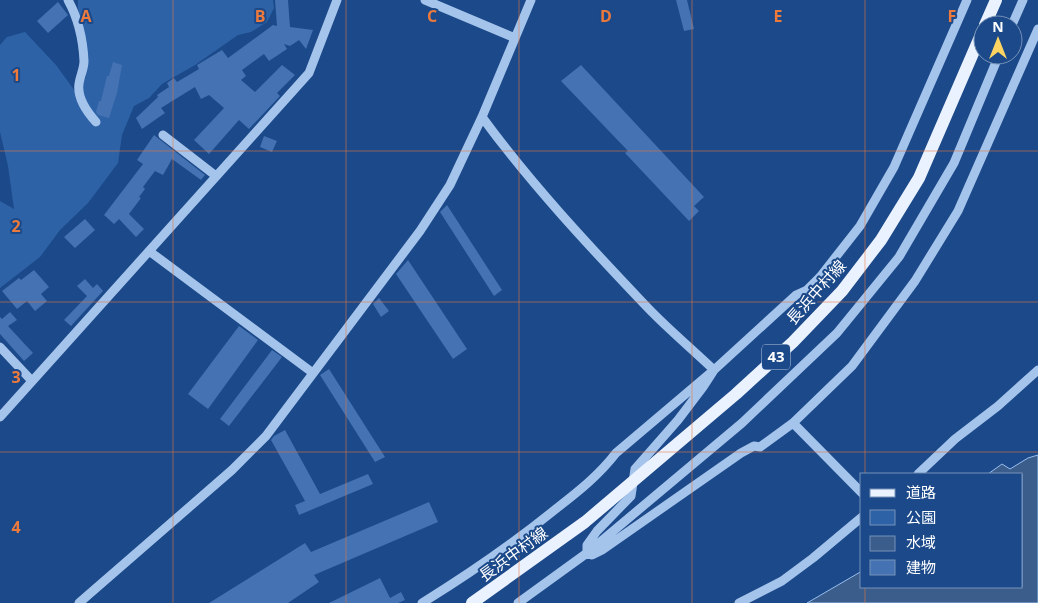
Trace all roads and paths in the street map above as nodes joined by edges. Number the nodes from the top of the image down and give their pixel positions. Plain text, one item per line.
1 (68, 0) edge
2 (337, 0) edge
3 (425, 0) edge
4 (531, 0) edge
5 (967, 0) edge
6 (996, 0) edge
7 (1023, 0) edge
8 (989, 15) edge
9 (1016, 15) edge
10 (1038, 29) edge
11 (515, 38) junction
12 (973, 53) edge
13 (995, 65) edge
14 (482, 116) junction
15 (96, 122) dead end
16 (163, 135) dead end
17 (216, 176) junction
18 (150, 251) junction
19 (0, 347) edge
20 (714, 370) junction
21 (1038, 370) edge
22 (313, 373) junction
23 (32, 381) junction
24 (0, 417) edge
25 (793, 423) junction
26 (919, 473) edge
27 (633, 481) junction
28 (860, 491) edge
29 (860, 519) edge
30 (587, 553) junction
31 (79, 603) edge
32 (422, 603) edge
33 (472, 603) edge
34 (518, 603) edge
35 (739, 603) edge

1 - 15 street
2 - 17 street
3 - 11 street
4 - 11 street
5 - 20 street
6 - 8 main road
7 - 9 street
10 - 25 street
11 - 14 street
12 - 27 main road, 長浜中村線 / 43
13 - 30 street
14 - 20 street
14 - 22 street
16 - 17 street
17 - 18 street
18 - 22 street
18 - 23 street
19 - 23 street
20 - 27 street
20 - 32 street
21 - 26 street
22 - 31 street
23 - 24 street
25 - 28 street
25 - 30 street
27 - 30 street
27 - 33 main road, 長浜中村線 / 43
29 - 35 street
30 - 34 street

